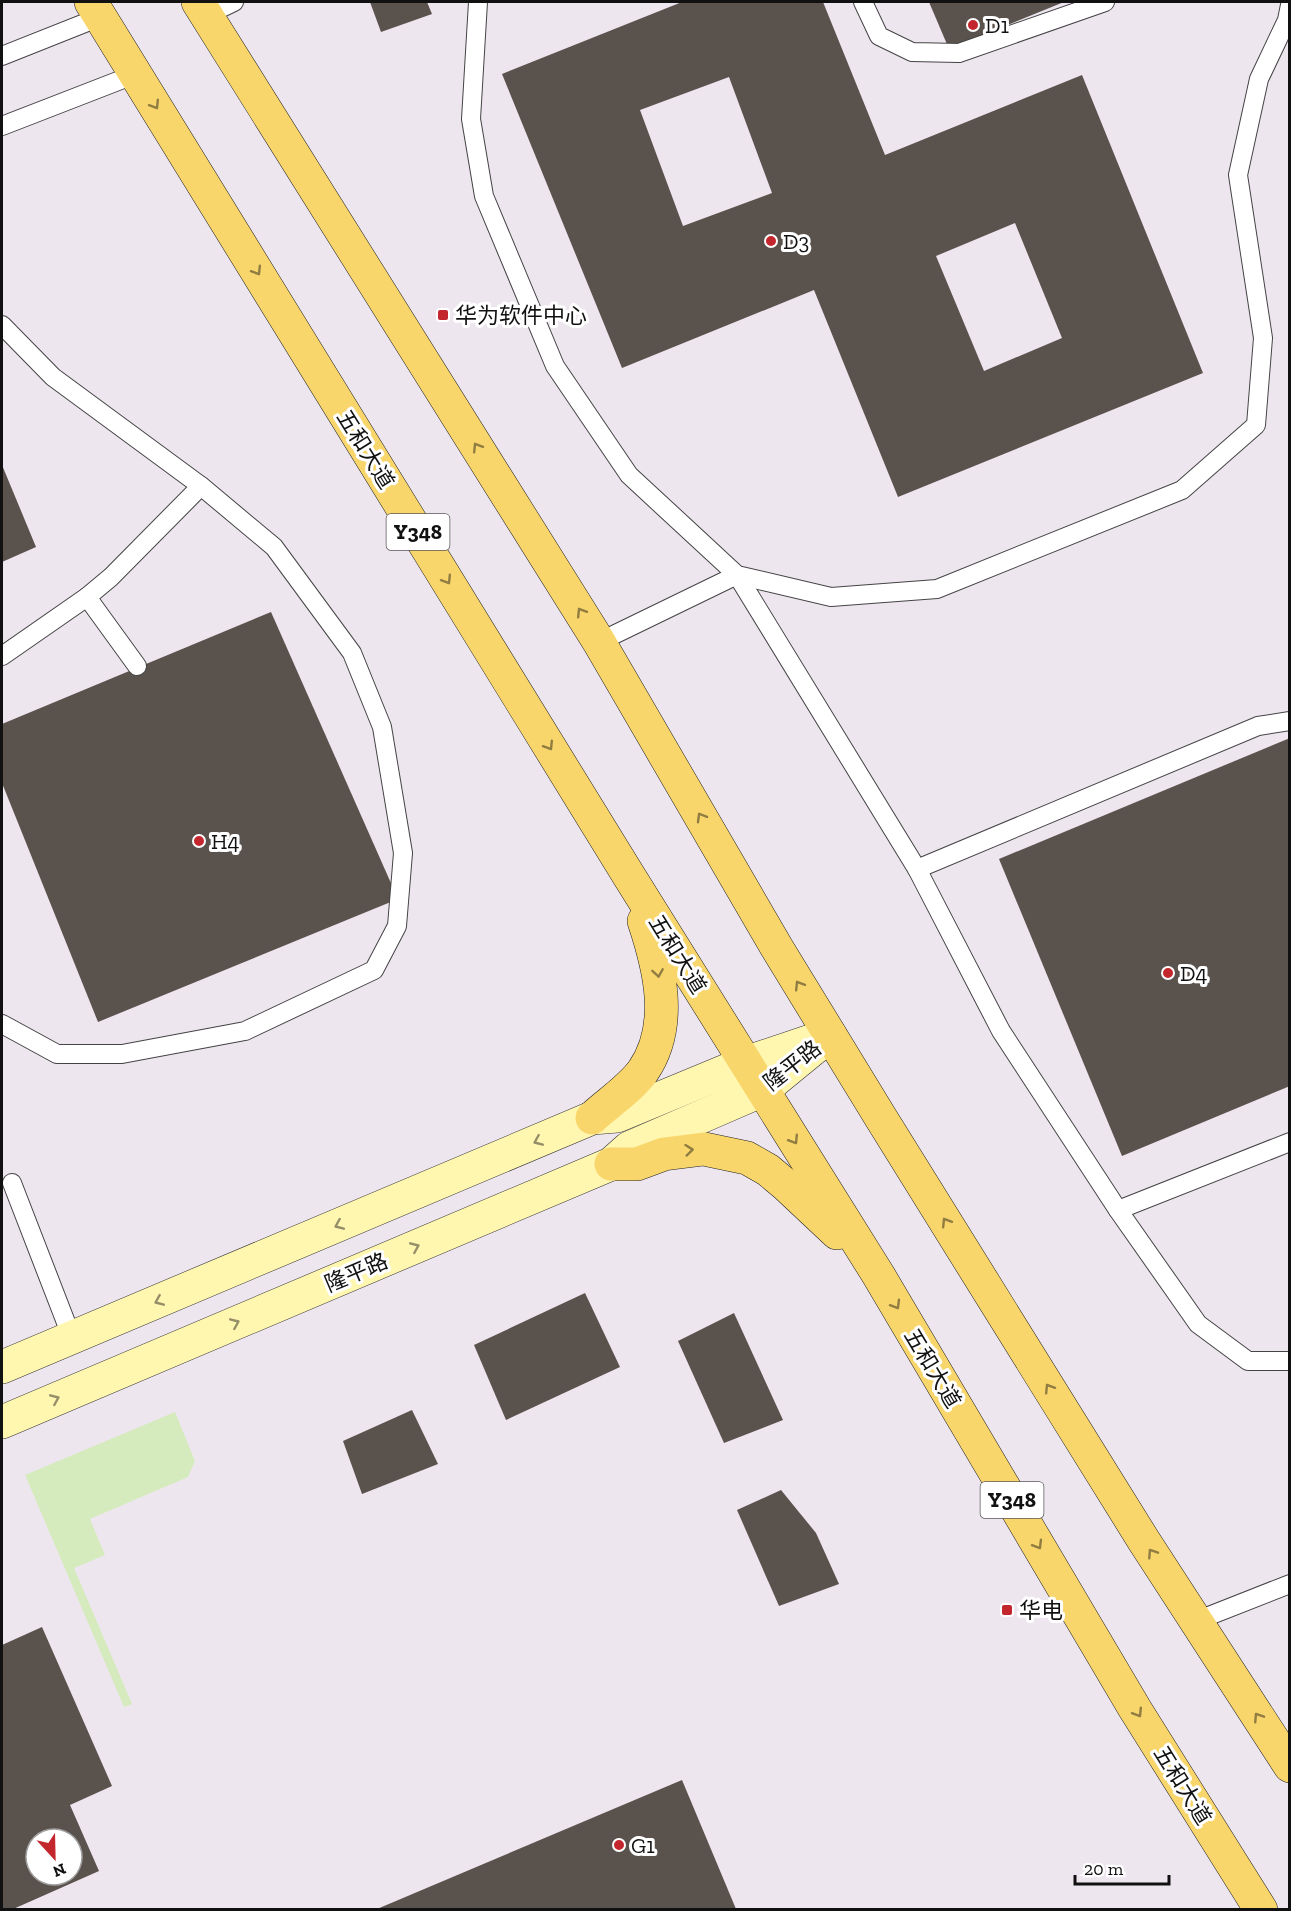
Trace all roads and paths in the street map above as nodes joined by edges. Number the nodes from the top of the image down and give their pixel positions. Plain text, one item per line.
1 (478, 2) edge
2 (863, 2) edge
3 (1105, 2) edge
4 (1290, 5) edge
5 (213, 6) edge
6 (95, 9) edge
7 (2, 56) edge
8 (136, 74) junction
9 (2, 126) edge
10 (2, 325) edge
11 (201, 486) junction
12 (737, 575) junction
13 (87, 597) junction
14 (599, 642) junction
15 (2, 656) edge
16 (137, 666) dead end
17 (1290, 721) edge
18 (918, 869) junction
19 (629, 876) junction
20 (2, 1024) edge
21 (830, 1035) junction
22 (745, 1063) junction
23 (763, 1090) junction
24 (592, 1118) junction
25 (1290, 1142) edge
26 (611, 1164) junction
27 (12, 1183) dead end
28 (1118, 1210) junction
29 (879, 1276) junction
30 (72, 1338) junction
31 (1290, 1361) edge
32 (2, 1367) edge
33 (2, 1422) edge
34 (1290, 1584) edge
35 (1196, 1621) junction
36 (1290, 1766) edge
37 (1261, 1910) edge

1 - 12 lane
2 - 3 lane
4 - 12 lane
14 -> 5 main road
6 - 7 lane
6 - 8 main road, 五和大道 / Y348
8 - 9 lane
8 -> 19 main road, 五和大道 / Y348
10 - 11 lane
11 - 13 lane
11 - 20 lane
12 - 14 lane
12 - 18 lane
13 - 15 lane
13 - 16 lane
21 -> 14 main road
17 - 18 lane
18 - 28 lane
19 - 22 main road, 五和大道 / Y348
19 -> 24 main road
21 - 22 main road, 隆平路
21 - 23 main road, 隆平路
35 -> 21 main road
22 - 23 main road, 五和大道 / Y348
22 - 24 main road, 隆平路
23 - 26 main road, 隆平路
23 -> 29 main road, 五和大道 / Y348
24 -> 30 main road, 隆平路
25 - 28 lane
26 -> 29 main road
33 -> 26 main road, 隆平路
27 - 30 lane
28 - 31 lane
29 -> 37 main road, 五和大道 / Y348
30 - 32 main road, 隆平路
34 - 35 lane
36 -> 35 main road

